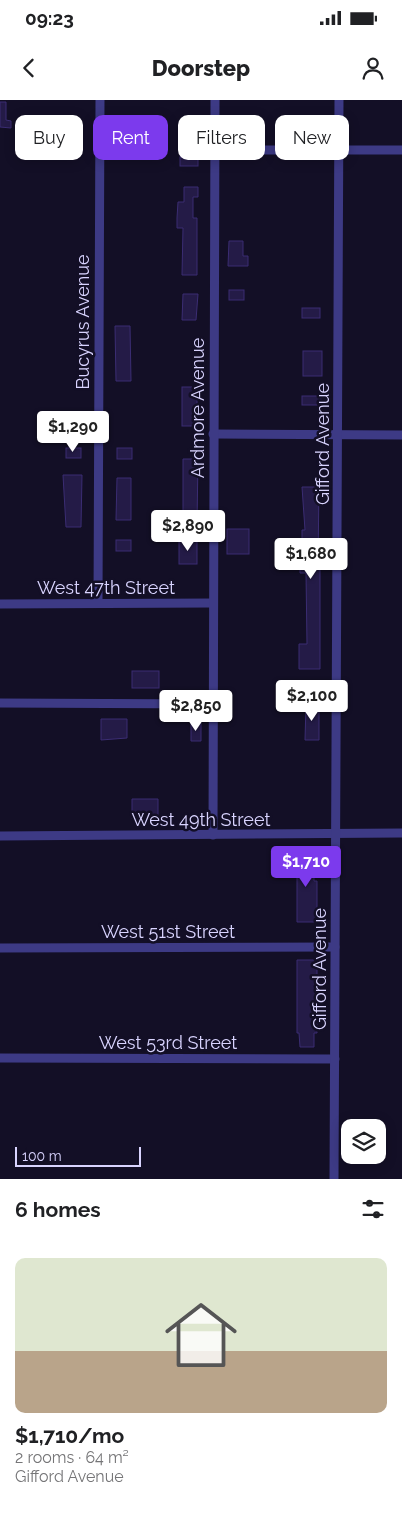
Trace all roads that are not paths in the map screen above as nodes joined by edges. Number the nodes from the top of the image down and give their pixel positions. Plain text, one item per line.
1 (100, 100) edge
2 (216, 100) edge
3 (339, 100) edge
4 (216, 115) edge
5 (339, 115) edge
6 (349, 150) edge
7 (402, 150) edge
8 (215, 160) edge
9 (339, 160) edge
10 (213, 434) junction
11 (338, 435) junction
12 (402, 435) edge
13 (98, 603) junction
14 (212, 603) junction
15 (0, 604) edge
16 (0, 703) edge
17 (212, 704) junction
18 (402, 833) edge
19 (336, 834) junction
20 (213, 835) junction
21 (0, 836) edge
22 (335, 947) junction
23 (0, 948) edge
24 (0, 1058) edge
25 (335, 1059) junction
26 (334, 1179) edge

1 - 13 street, Bucyrus Avenue
2 - 4 street, Ardmore Avenue
3 - 5 street, Gifford Avenue
6 - 7 street
8 - 10 street, Ardmore Avenue
9 - 11 street, Gifford Avenue
10 - 11 street
10 - 14 street, Ardmore Avenue
11 - 12 street
11 - 19 street, Gifford Avenue
13 - 14 street, West 47th Street
13 - 15 street, West 47th Street
14 - 17 street, Ardmore Avenue
16 - 17 street
17 - 20 street, Ardmore Avenue
18 - 19 street, West 49th Street
19 - 20 street, West 49th Street
19 - 22 street, Gifford Avenue
20 - 21 street, West 49th Street
22 - 23 street, West 51st Street
22 - 25 street, Gifford Avenue
24 - 25 street, West 53rd Street
25 - 26 street, Gifford Avenue

